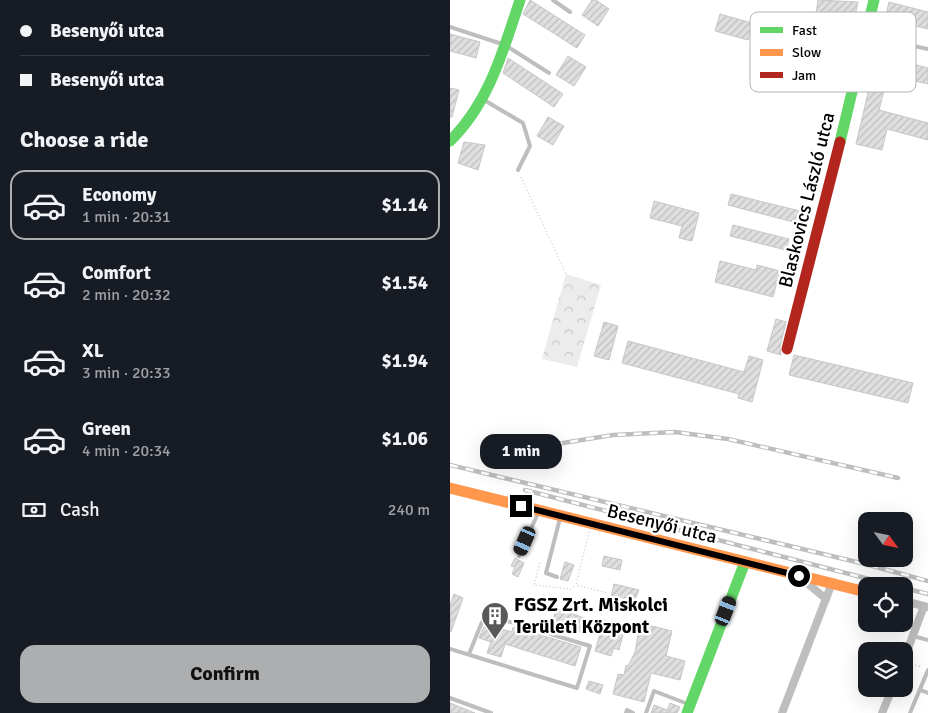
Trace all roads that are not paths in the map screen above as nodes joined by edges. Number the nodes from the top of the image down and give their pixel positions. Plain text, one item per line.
1 (520, 0) edge
2 (553, 0) edge
3 (570, 12) dead end
4 (450, 27) edge
5 (505, 44) junction
6 (548, 73) dead end
7 (851, 92) edge
8 (482, 99) junction
9 (450, 141) edge
10 (518, 170) road end
11 (787, 349) dead end
12 (450, 488) edge
13 (538, 510) junction
14 (561, 516) junction
15 (519, 556) dead end
16 (745, 562) junction
17 (557, 576) dead end
18 (799, 576) junction
19 (832, 584) junction
20 (858, 590) edge
21 (826, 599) junction
22 (913, 603) edge
23 (926, 607) edge
24 (913, 636) junction
25 (928, 640) edge
26 (912, 642) edge
27 (450, 649) edge
28 (469, 654) junction
29 (928, 669) edge
30 (927, 676) edge
31 (920, 690) junction
32 (928, 693) edge
33 (889, 697) edge
34 (450, 698) edge
35 (688, 709) edge
36 (491, 713) edge
37 (626, 713) edge
38 (633, 713) edge
39 (646, 713) edge
40 (782, 713) edge
41 (882, 713) edge
42 (910, 713) edge

1 - 5 street
2 - 3 lane
4 - 5 lane
5 - 6 lane
5 - 8 street
7 - 11 street, Blaskovics László utca
8 - 9 street
8 - 10 lane
12 - 13 street, Besenyői utca
13 - 14 street, Besenyői utca
13 - 15 lane
14 - 16 street, Besenyői utca
14 - 17 lane
16 - 18 street, Besenyői utca
16 - 35 street
18 - 19 street, Besenyői utca
18 - 21 street
19 - 20 street, Besenyői utca
19 - 21 street
21 - 40 street
22 - 23 street
23 - 24 street
24 - 25 lane
24 - 26 street
27 - 28 lane
28 - 28 lane
29 - 30 lane
30 - 31 lane
31 - 32 lane
31 - 42 lane
33 - 41 street
34 - 36 lane
35 - 39 lane
37 - 38 lane

